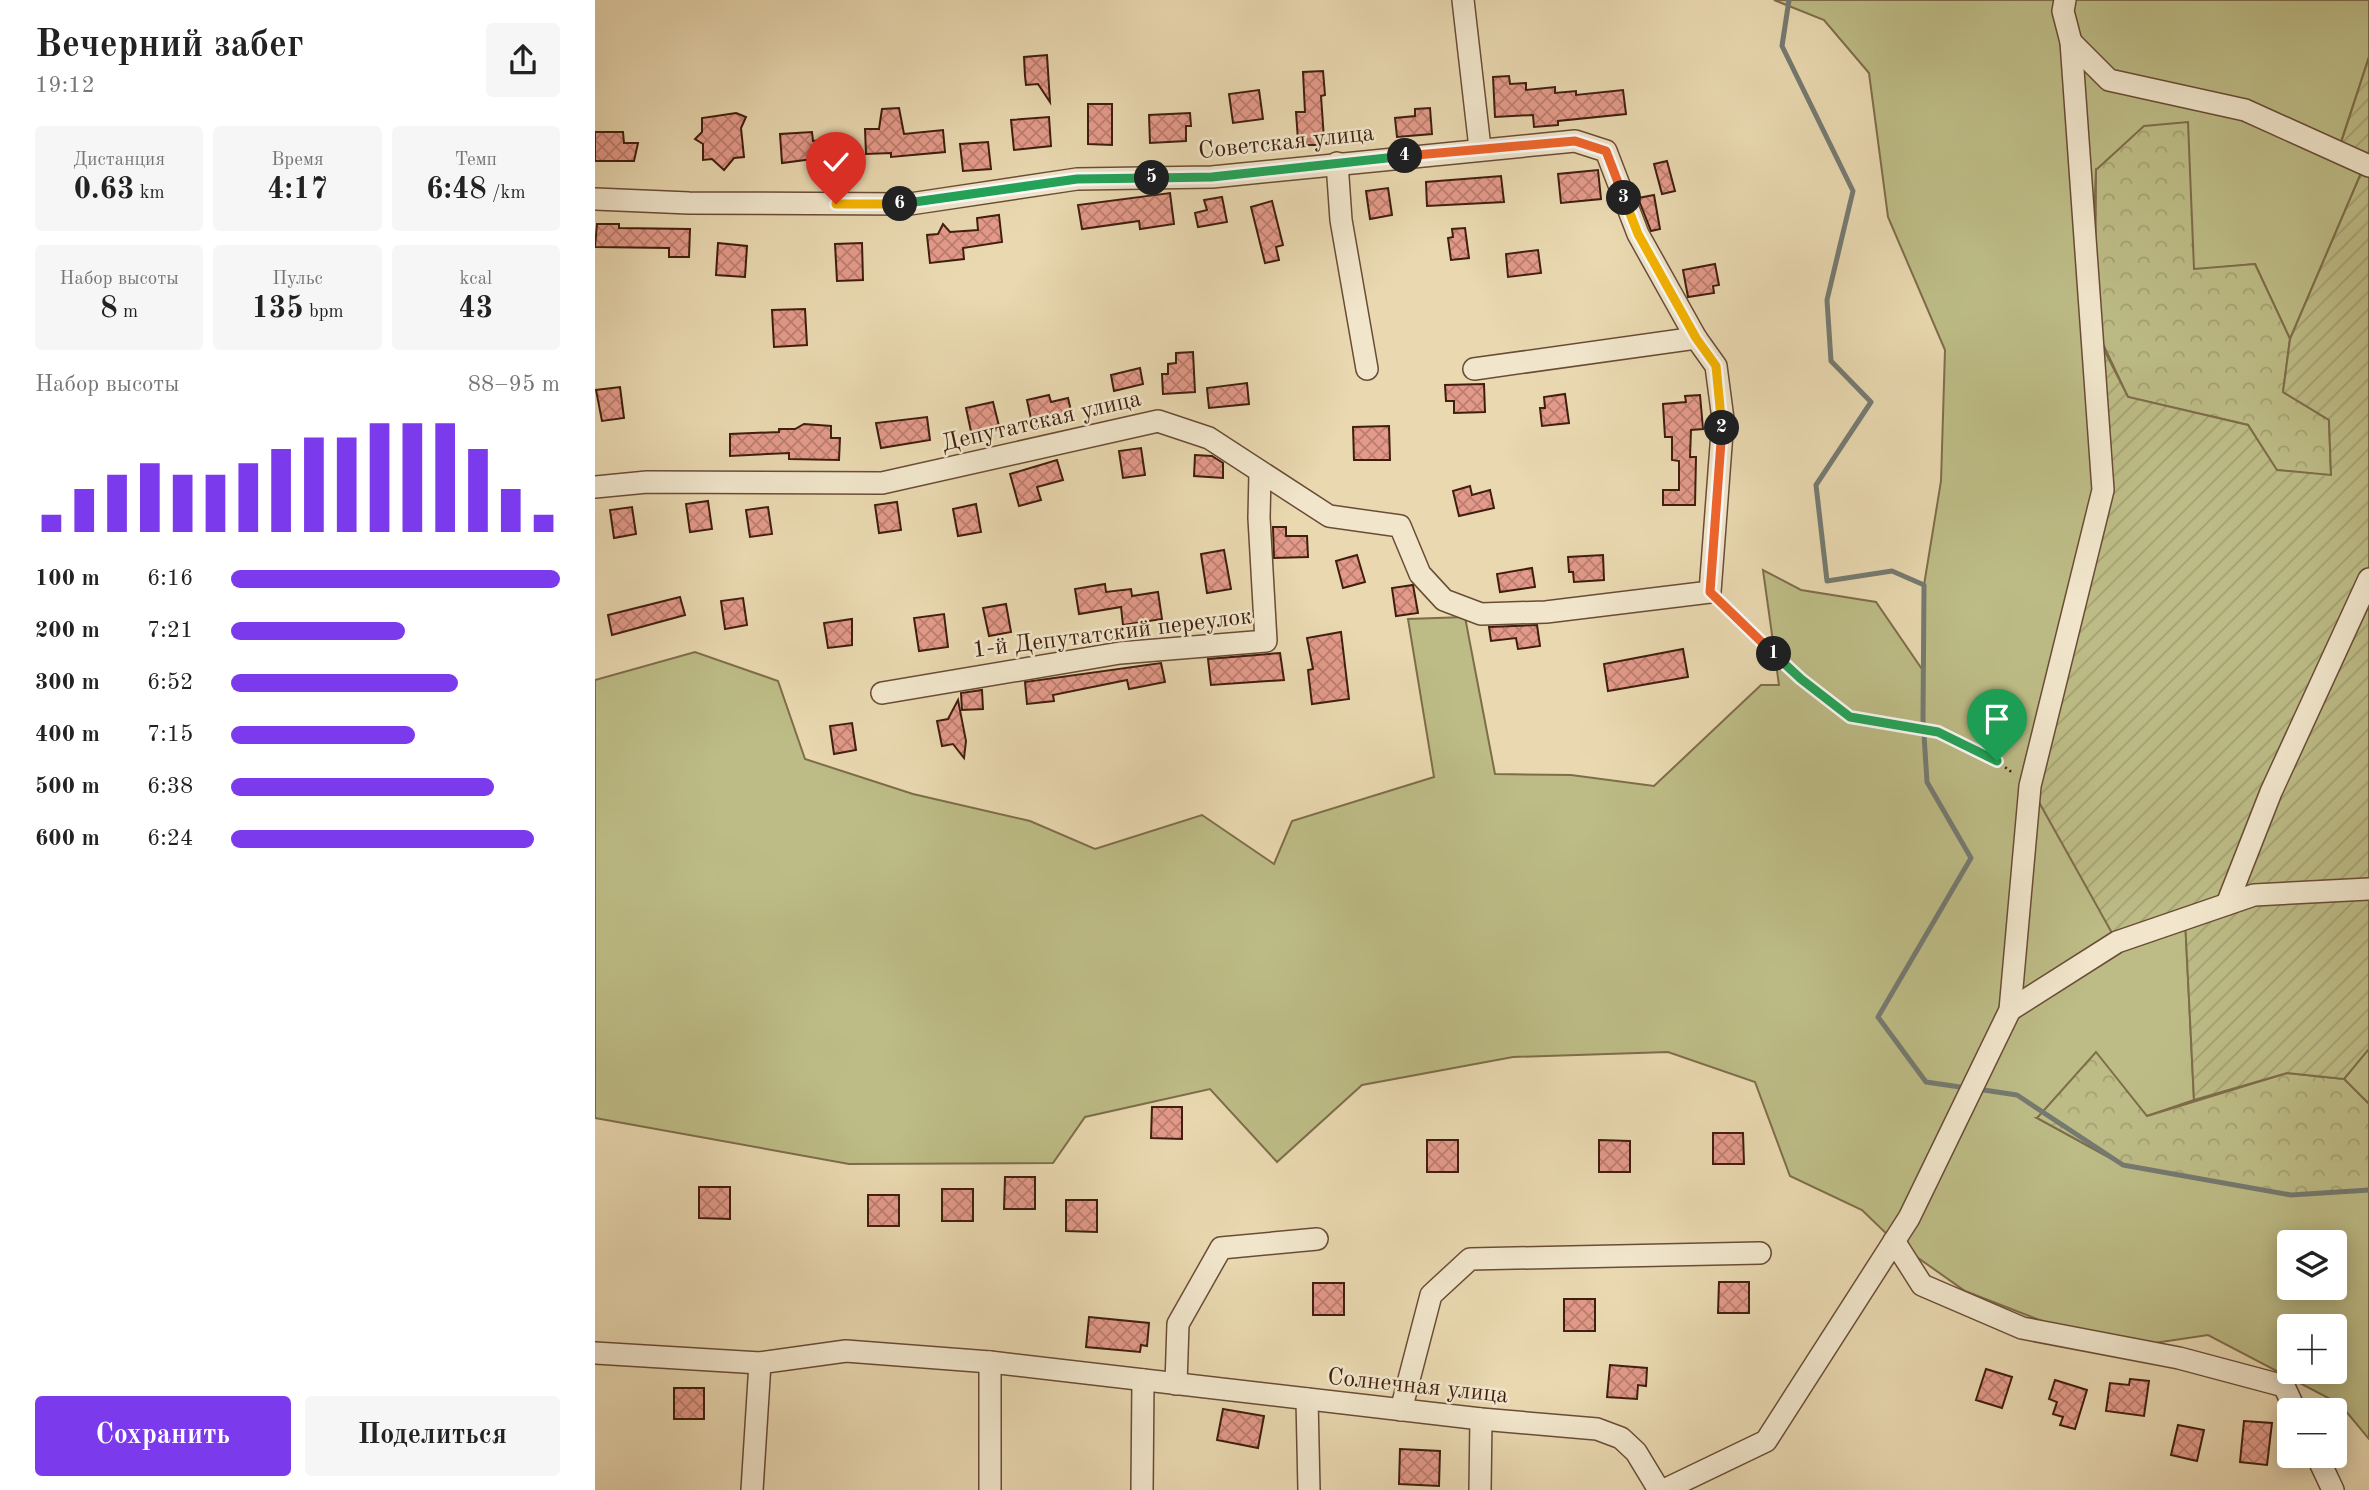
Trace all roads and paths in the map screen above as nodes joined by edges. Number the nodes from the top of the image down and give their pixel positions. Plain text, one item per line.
1 (1463, 0) edge
2 (2065, 0) edge
3 (2071, 42) junction
4 (1480, 148) junction
5 (1337, 163) junction
6 (2369, 166) edge
7 (595, 199) edge
8 (1696, 338) junction
9 (1367, 369) dead end
10 (1474, 369) dead end
11 (1260, 471) junction
12 (595, 486) edge
13 (2369, 579) edge
14 (1710, 592) junction
15 (882, 693) dead end
16 (2030, 786) junction
17 (2369, 889) edge
18 (2227, 904) junction
19 (2010, 1010) junction
20 (1317, 1239) dead end
21 (1894, 1241) junction
22 (1761, 1253) dead end
23 (595, 1353) edge
24 (990, 1362) junction
25 (760, 1363) junction
26 (1143, 1380) junction
27 (1176, 1384) junction
28 (2290, 1398) edge
29 (1307, 1399) junction
30 (1401, 1410) junction
31 (1481, 1419) junction
32 (2323, 1468) edge
33 (752, 1490) edge
34 (990, 1490) edge
35 (1142, 1490) edge
36 (1309, 1490) edge
37 (1481, 1490) edge
38 (1658, 1490) edge
39 (1664, 1490) edge
40 (2333, 1490) edge

1 - 4 street
2 - 3 street
3 - 6 street
3 - 16 street
4 - 5 street, Советская улица
4 - 8 street, Советская улица
5 - 7 street, Советская улица
5 - 9 street
8 - 10 street
8 - 14 street
11 - 12 street, Депутатская улица
11 - 14 street, Депутатская улица
11 - 15 street, 1-й Депутатский переулок
13 - 18 street
14 - 16 path
16 - 19 street
17 - 18 street
18 - 19 street
19 - 21 street
20 - 27 street
21 - 28 street
21 - 39 street
22 - 30 street
23 - 25 street
24 - 25 street
24 - 26 street, Солнечная улица
24 - 34 street
25 - 33 street
26 - 27 street, Солнечная улица
26 - 35 street
27 - 29 street, Солнечная улица
29 - 30 street, Солнечная улица
29 - 36 street
30 - 31 street, Солнечная улица
31 - 37 street
31 - 38 street, Солнечная улица
32 - 40 street

